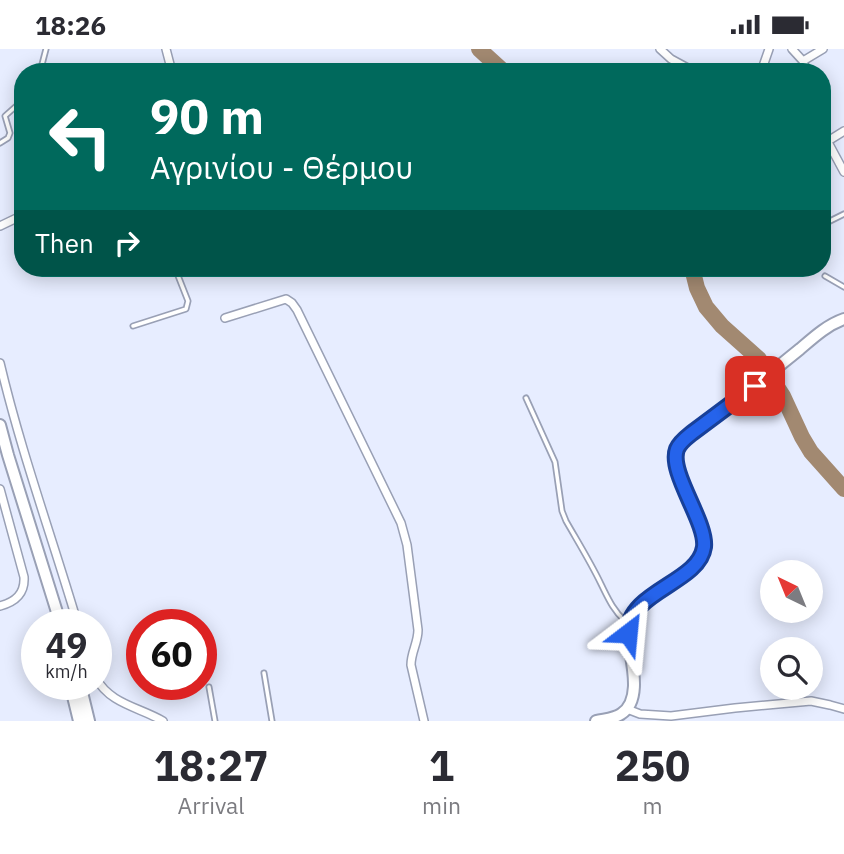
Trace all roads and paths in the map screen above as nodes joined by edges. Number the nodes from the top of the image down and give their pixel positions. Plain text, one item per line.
1 (660, 49) edge
2 (792, 49) edge
3 (822, 49) edge
4 (803, 61) joint
5 (678, 63) edge
6 (14, 108) edge
7 (0, 143) edge
8 (831, 147) edge
9 (844, 171) edge
10 (179, 277) edge
11 (827, 277) edge
12 (844, 287) edge
13 (225, 318) dead end
14 (844, 319) edge
15 (133, 326) dead end
16 (0, 363) edge
17 (526, 398) dead end
18 (0, 425) edge
19 (0, 489) edge
20 (0, 606) edge
21 (55, 609) edge
22 (73, 609) edge
23 (628, 623) junction
24 (264, 673) dead end
25 (112, 697) edge
26 (74, 700) edge
27 (84, 700) edge
28 (211, 700) edge
29 (627, 709) junction
30 (844, 709) edge
31 (699, 717) edge
32 (79, 721) edge
33 (89, 721) edge
34 (163, 721) edge
35 (215, 721) edge
36 (272, 721) edge
37 (424, 721) edge
38 (596, 721) edge

1 - 5 street
2 - 4 street
3 - 4 street
6 - 7 lane
8 - 9 street
10 - 15 lane
11 - 12 lane
13 - 37 street
14 - 23 main road
16 - 22 street
17 - 23 lane
18 - 21 main road
19 - 20 street
23 - 29 main road
24 - 36 lane
25 - 34 street
26 - 32 main road
27 - 33 main road
28 - 35 lane
29 - 31 street
29 - 38 main road
30 - 31 street

